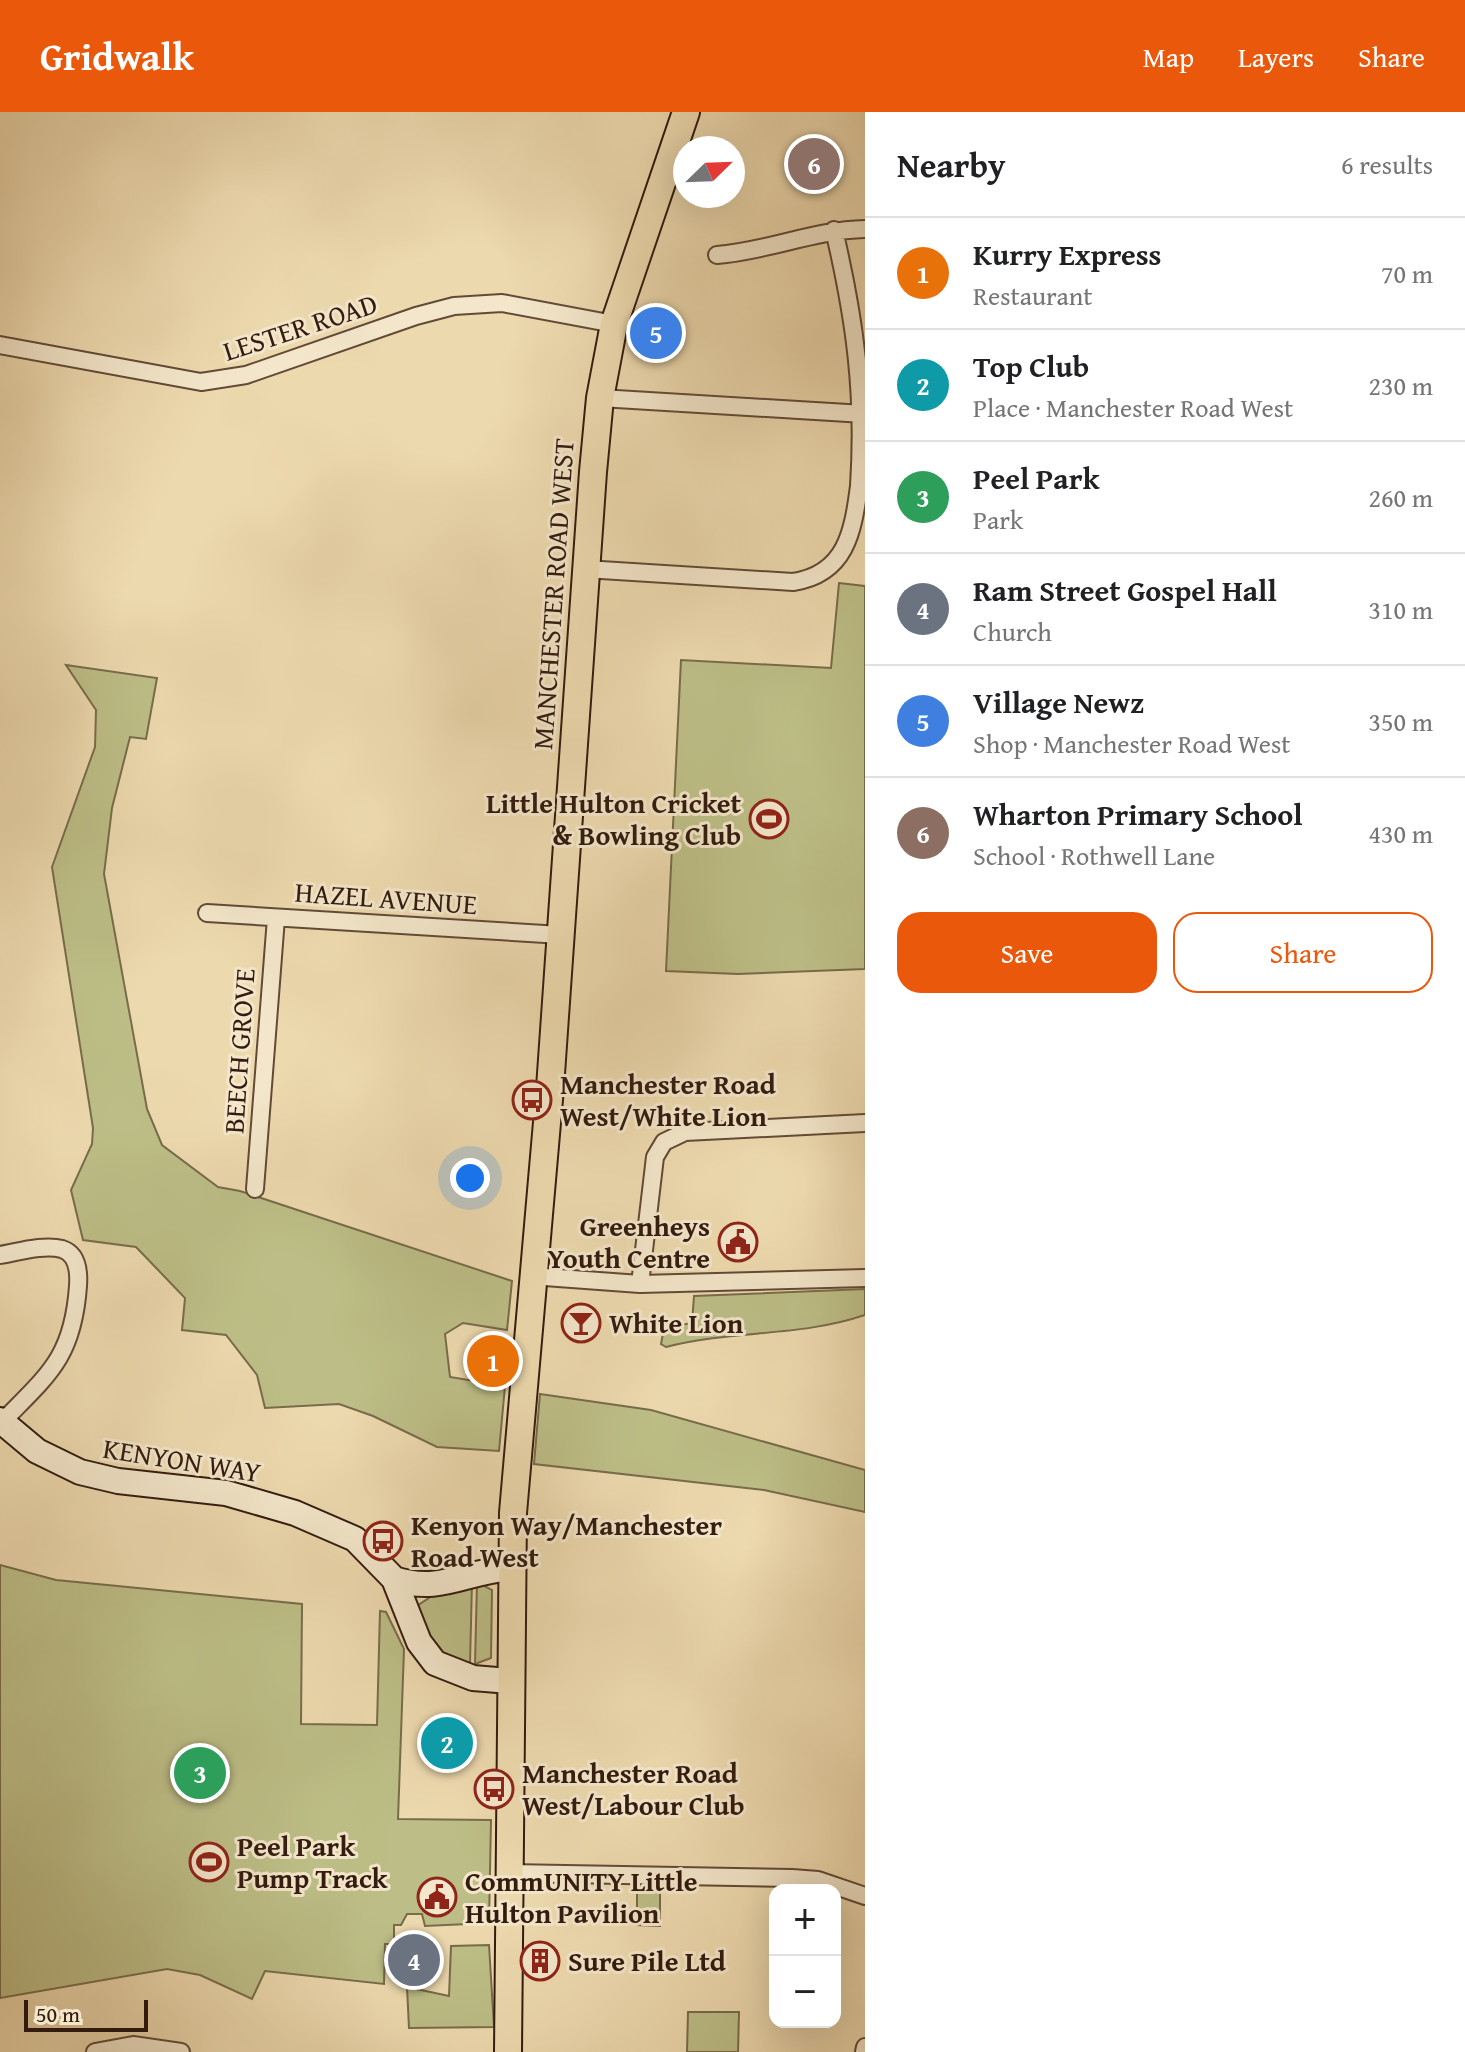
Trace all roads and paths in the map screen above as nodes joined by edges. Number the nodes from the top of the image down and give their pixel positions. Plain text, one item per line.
1 (686, 112) edge
2 (865, 229) edge
3 (834, 230) junction
4 (717, 255) dead end
5 (614, 324) junction
6 (0, 345) edge
7 (600, 398) junction
8 (864, 414) edge
9 (585, 569) junction
10 (207, 913) dead end
11 (276, 918) junction
12 (561, 935) junction
13 (865, 1123) edge
14 (255, 1189) dead end
15 (0, 1255) edge
16 (531, 1276) junction
17 (865, 1278) edge
18 (640, 1284) junction
19 (1, 1421) edge
20 (512, 1568) junction
21 (394, 1579) junction
22 (510, 1681) junction
23 (509, 1873) junction
24 (865, 1896) edge
25 (95, 2052) edge
26 (181, 2052) edge
27 (508, 2052) edge

1 - 5 main road, MANCHESTER ROAD WEST
2 - 3 street
3 - 4 street
3 - 8 street
5 - 6 street, LESTER ROAD
5 - 7 main road, MANCHESTER ROAD WEST
7 - 8 street
7 - 9 main road, MANCHESTER ROAD WEST
8 - 9 street
9 - 12 main road, MANCHESTER ROAD WEST
10 - 11 street, HAZEL AVENUE
11 - 12 street, HAZEL AVENUE
11 - 14 street, BEECH GROVE
12 - 16 main road, MANCHESTER ROAD WEST
13 - 18 street
15 - 19 street
16 - 18 street
16 - 20 main road, MANCHESTER ROAD WEST
17 - 18 street
19 - 21 street, KENYON WAY
20 - 21 street
20 - 22 main road, MANCHESTER ROAD WEST
21 - 22 street, KENYON WAY
22 - 23 main road, MANCHESTER ROAD WEST
23 - 24 street
23 - 27 main road, MANCHESTER ROAD WEST
25 - 26 street

